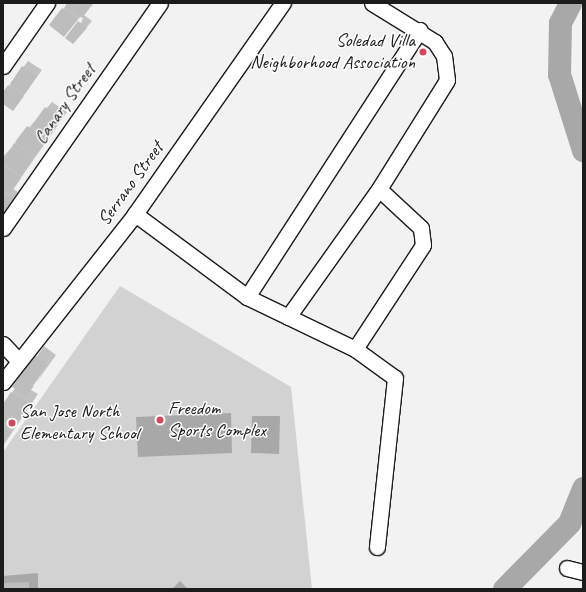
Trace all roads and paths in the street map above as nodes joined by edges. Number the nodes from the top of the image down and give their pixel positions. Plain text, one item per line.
1 (47, 3) edge
2 (160, 3) edge
3 (283, 3) edge
4 (372, 3) edge
5 (420, 30) junction
6 (3, 66) edge
7 (379, 189) junction
8 (135, 214) junction
9 (3, 228) edge
10 (247, 297) junction
11 (288, 317) junction
12 (3, 344) edge
13 (355, 349) junction
14 (19, 361) junction
15 (3, 382) edge
16 (377, 547) dead end
17 (567, 568) dead end
18 (583, 572) edge

1 - 6 street
2 - 9 street, Canary Street
3 - 8 street, Serrano Street
4 - 5 street
5 - 7 street
5 - 10 street
7 - 11 street
7 - 13 street
8 - 10 street
8 - 14 street, Serrano Street
10 - 11 street
11 - 13 street
12 - 14 street
13 - 16 street
14 - 15 street, Serrano Street
17 - 18 street

